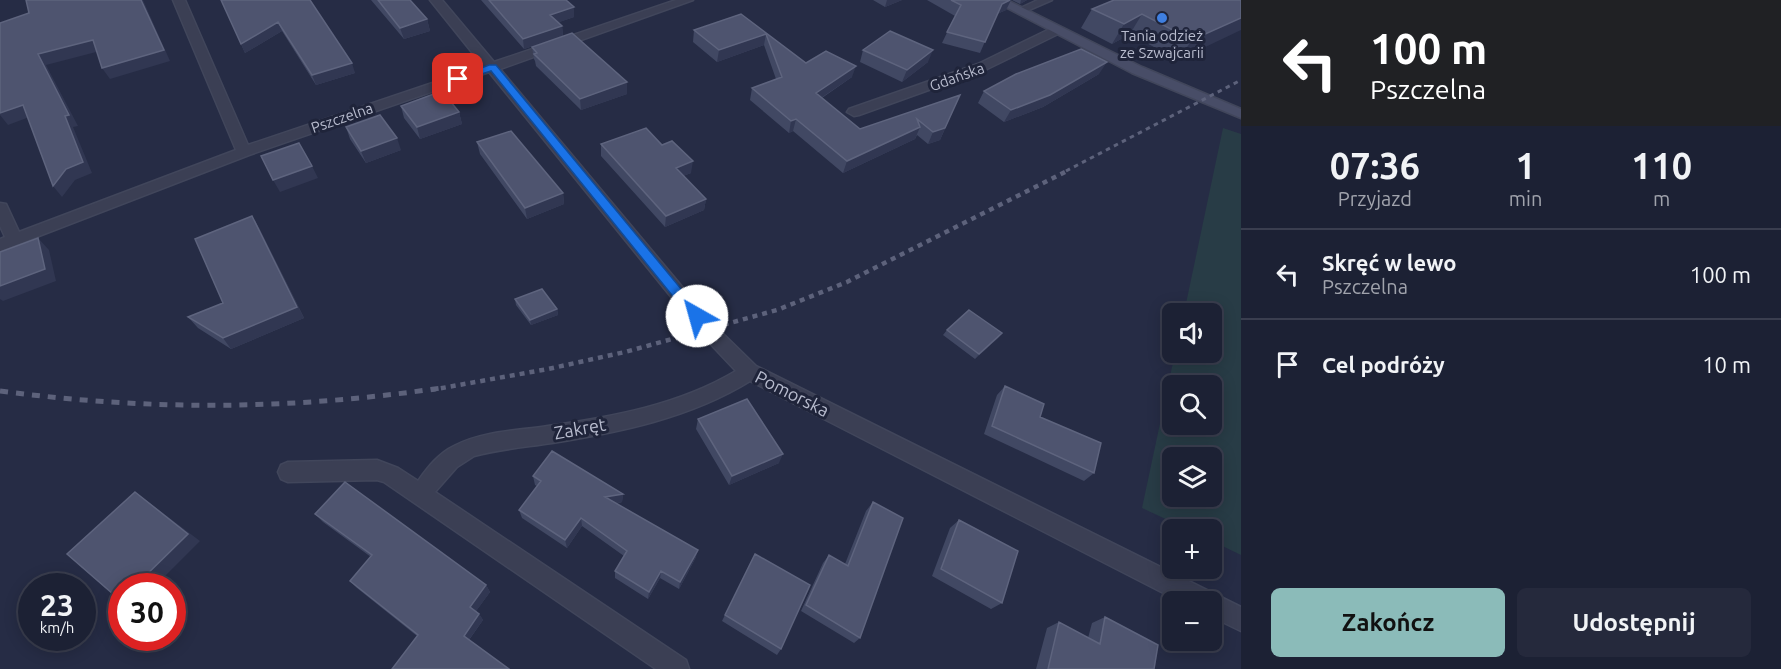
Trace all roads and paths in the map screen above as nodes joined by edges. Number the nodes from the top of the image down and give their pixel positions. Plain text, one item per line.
1 (179, 0) edge
2 (436, 0) edge
3 (687, 0) edge
4 (998, 0) edge
5 (1047, 0) edge
6 (1019, 11) junction
7 (1056, 30) junction
8 (493, 67) junction
9 (854, 112) dead end
10 (1241, 114) edge
11 (244, 152) junction
12 (0, 208) edge
13 (7, 242) edge
14 (749, 372) junction
15 (288, 472) dead end
16 (421, 494) junction
17 (1184, 591) edge
18 (1222, 610) edge
19 (1241, 619) edge
20 (677, 669) edge

1 - 11 street
2 - 8 street, Pomorska
3 - 8 street, Pszczelna
4 - 6 street
5 - 6 lane
6 - 7 street
7 - 9 street, Gdańska
7 - 10 street
8 - 11 street, Pszczelna
8 - 14 street, Pomorska
11 - 13 street, Pszczelna
12 - 13 street
14 - 16 street, Zakręt
14 - 17 street, Pomorska
15 - 16 street
16 - 20 street
18 - 19 street

